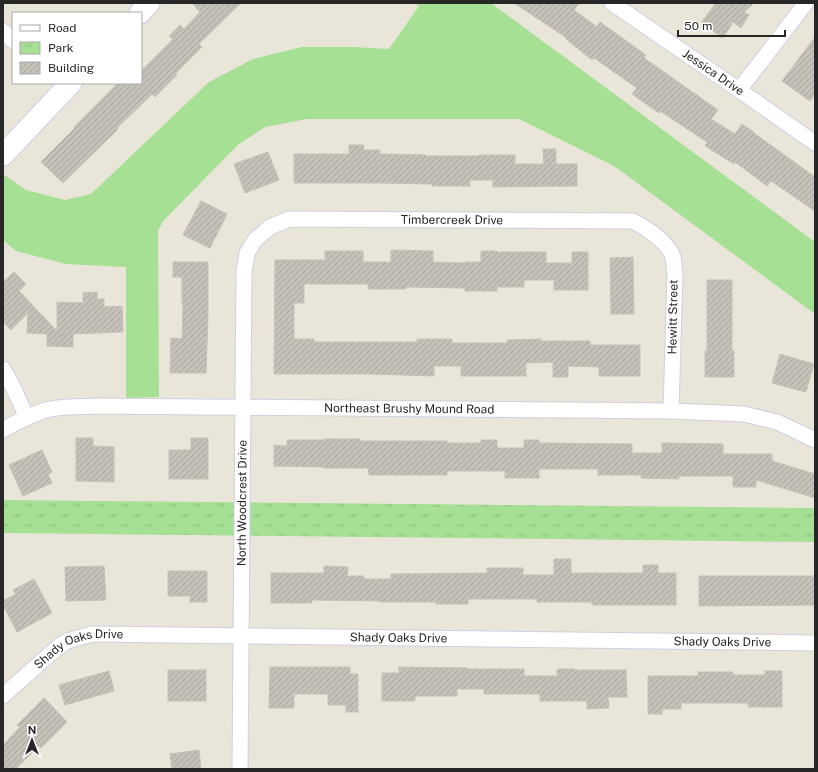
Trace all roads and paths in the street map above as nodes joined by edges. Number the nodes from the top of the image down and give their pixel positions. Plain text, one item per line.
1 (150, 3) edge
2 (612, 3) edge
3 (806, 3) edge
4 (141, 12) edge
5 (3, 31) edge
6 (12, 40) edge
7 (63, 86) edge
8 (739, 90) junction
9 (815, 143) edge
10 (3, 155) edge
11 (652, 232) joint
12 (255, 240) joint
13 (3, 369) edge
14 (243, 407) junction
15 (671, 411) junction
16 (27, 418) junction
17 (3, 430) edge
18 (815, 440) edge
19 (241, 635) junction
20 (815, 643) edge
21 (3, 696) edge
22 (240, 769) edge

1 - 4 street
2 - 8 street, Jessica Drive
3 - 8 street
5 - 6 street
7 - 10 street
8 - 9 street, Jessica Drive
11 - 12 street, Timbercreek Drive
11 - 15 street, Hewitt Street
12 - 14 street, North Woodcrest Drive
13 - 16 street
14 - 15 street, Northeast Brushy Mound Road
14 - 16 street, Northeast Brushy Mound Road
14 - 19 street, North Woodcrest Drive
15 - 18 street, Northeast Brushy Mound Road
16 - 17 street, Northeast Brushy Mound Road
19 - 20 street, Shady Oaks Drive
19 - 21 street, Shady Oaks Drive
19 - 22 street, North Woodcrest Drive

